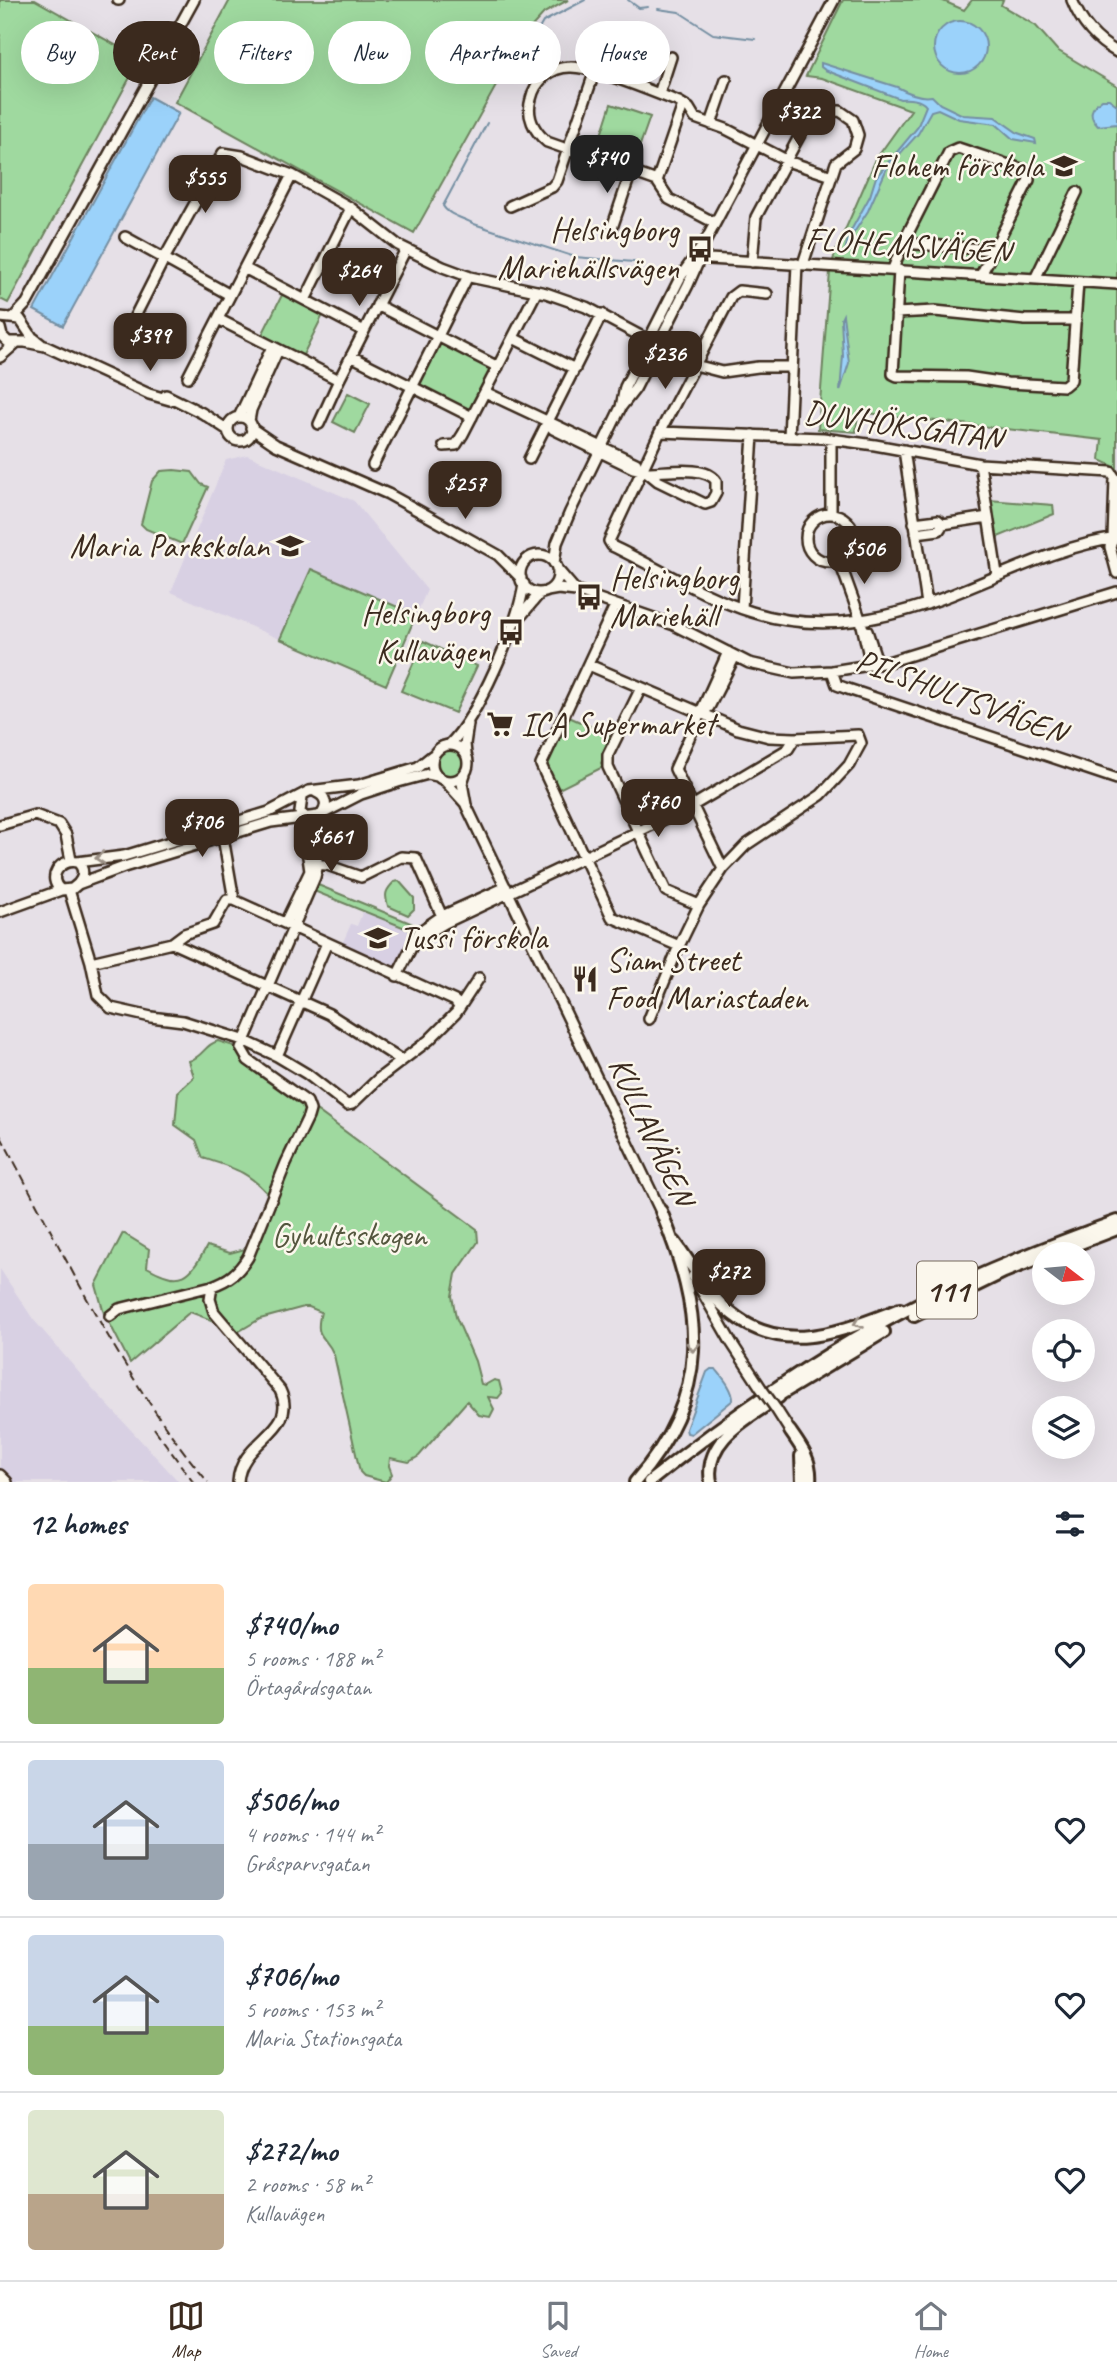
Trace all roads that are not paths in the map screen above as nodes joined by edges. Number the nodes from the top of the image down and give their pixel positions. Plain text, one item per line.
1 (834, 0) edge
2 (1072, 0) edge
3 (190, 1) edge
4 (1117, 52) edge
5 (671, 57) dead end
6 (575, 67) edge
7 (726, 80) dead end
8 (590, 84) edge
9 (629, 84) edge
10 (659, 94) junction
11 (683, 105) junction
12 (712, 124) junction
13 (756, 145) junction
14 (567, 150) junction
15 (785, 160) junction
16 (631, 172) junction
17 (292, 175) junction
18 (832, 176) junction
19 (657, 181) junction
20 (1077, 192) dead end
21 (510, 206) dead end
22 (351, 208) junction
23 (715, 223) junction
24 (612, 228) dead end
25 (125, 237) dead end
26 (903, 243) junction
27 (406, 249) junction
28 (994, 250) junction
29 (699, 255) junction
30 (164, 259) junction
31 (752, 262) junction
32 (800, 264) junction
33 (244, 268) junction
34 (896, 270) junction
35 (981, 275) junction
36 (468, 276) junction
37 (1035, 279) junction
38 (1078, 282) junction
39 (1117, 284) edge
40 (537, 291) junction
41 (767, 294) dead end
42 (230, 295) junction
43 (305, 300) junction
44 (27, 303) junction
45 (377, 305) junction
46 (896, 313) junction
47 (602, 314) junction
48 (8, 318) edge
49 (218, 319) junction
50 (1076, 320) junction
51 (26, 326) junction
52 (364, 331) junction
53 (1, 332) edge
54 (438, 336) junction
55 (513, 338) junction
56 (654, 341) junction
57 (18, 342) junction
58 (45, 346) junction
59 (120, 346) dead end
60 (275, 348) junction
61 (1, 356) edge
62 (351, 356) junction
63 (695, 365) junction
64 (498, 367) junction
65 (792, 367) junction
66 (575, 369) junction
67 (188, 377) dead end
68 (338, 380) junction
69 (412, 387) junction
70 (485, 392) junction
71 (202, 413) junction
72 (472, 417) junction
73 (243, 421) junction
74 (548, 422) junction
75 (319, 424) dead end
76 (228, 430) junction
77 (660, 432) junction
78 (753, 435) junction
79 (789, 436) junction
80 (244, 439) junction
81 (831, 439) junction
82 (276, 445) junction
83 (444, 446) dead end
84 (600, 449) junction
85 (904, 450) junction
86 (529, 459) dead end
87 (980, 464) junction
88 (373, 465) dead end
89 (644, 471) junction
90 (831, 514) junction
91 (988, 517) junction
92 (915, 528) junction
93 (560, 531) junction
94 (1116, 542) edge
95 (498, 555) junction
96 (538, 555) junction
97 (839, 560) junction
98 (526, 561) junction
99 (556, 566) junction
100 (1117, 573) edge
101 (997, 574) junction
102 (522, 581) junction
103 (543, 592) junction
104 (576, 592) junction
105 (1117, 592) edge
106 (927, 604) junction
107 (615, 607) junction
108 (742, 608) junction
109 (860, 621) junction
110 (515, 624) junction
111 (731, 654) junction
112 (589, 665) junction
113 (874, 665) junction
114 (832, 671) junction
115 (641, 688) junction
116 (702, 712) junction
117 (469, 721) junction
118 (795, 738) junction
119 (449, 745) junction
120 (466, 754) junction
121 (433, 755) junction
122 (465, 775) junction
123 (441, 778) junction
124 (1117, 779) edge
125 (316, 792) junction
126 (302, 796) junction
127 (466, 805) junction
128 (692, 806) junction
129 (322, 814) junction
130 (305, 817) junction
131 (0, 825) edge
132 (638, 832) junction
133 (224, 844) dead end
134 (583, 858) junction
135 (74, 861) junction
136 (314, 864) junction
137 (723, 869) junction
138 (54, 881) junction
139 (78, 884) junction
140 (65, 890) junction
141 (508, 890) junction
142 (234, 900) junction
143 (699, 905) junction
144 (0, 910) edge
145 (444, 920) junction
146 (289, 925) junction
147 (172, 943) junction
148 (327, 943) junction
149 (679, 946) junction
150 (91, 962) junction
151 (397, 976) junction
152 (479, 978) dead end
153 (268, 985) junction
154 (302, 1001) junction
155 (459, 1007) junction
156 (649, 1019) dead end
157 (243, 1041) junction
158 (277, 1056) junction
159 (401, 1060) junction
160 (661, 1211) junction
161 (1117, 1221) edge
162 (1117, 1229) edge
163 (675, 1242) junction
164 (1083, 1242) edge
165 (1032, 1262) edge
166 (212, 1286) junction
167 (942, 1292) junction
168 (110, 1316) dead end
169 (794, 1387) junction
170 (790, 1431) junction
171 (0, 1475) edge
172 (7, 1482) edge
173 (238, 1482) edge
174 (635, 1482) edge
175 (649, 1482) edge
176 (659, 1482) edge
177 (711, 1482) edge
178 (802, 1482) edge
179 (810, 1482) edge

1 - 13 street
2 - 4 street
3 - 44 street
5 - 10 street
6 - 14 street
7 - 12 street
8 - 14 street
9 - 10 street
10 - 11 street
11 - 12 street
11 - 19 street
12 - 13 street
13 - 15 street
13 - 23 street
14 - 16 street
14 - 21 street
15 - 18 street
15 - 18 street
15 - 31 street
16 - 19 street
16 - 24 street
17 - 22 street
17 - 30 street
17 - 33 street
18 - 32 street
19 - 23 street
20 - 37 street
22 - 27 street
22 - 43 street
23 - 29 street
25 - 30 street
26 - 28 street
26 - 28 street
26 - 34 street
27 - 36 street
27 - 45 street
28 - 35 street
29 - 31 street, FLOHEMSVÄGEN
29 - 56 street
30 - 42 street
30 - 59 street
31 - 32 street, FLOHEMSVÄGEN
32 - 34 street, FLOHEMSVÄGEN
32 - 65 street
33 - 42 street
33 - 43 street
34 - 35 street, FLOHEMSVÄGEN
34 - 46 street
35 - 37 street, FLOHEMSVÄGEN
36 - 40 street
36 - 54 street
37 - 38 street, FLOHEMSVÄGEN
38 - 39 street, FLOHEMSVÄGEN
38 - 50 street
40 - 47 street
40 - 55 street
41 - 63 street
42 - 49 street
43 - 52 street
44 - 48 street
44 - 51 street
45 - 52 street
45 - 54 street
46 - 50 street
46 - 50 street
47 - 56 street
47 - 66 street
48 - 51 street
48 - 53 street
49 - 60 street
49 - 67 street
51 - 57 street
51 - 58 street
52 - 62 street
53 - 57 street
53 - 61 street
54 - 64 street
54 - 69 street
55 - 64 street
55 - 66 street
56 - 63 street
56 - 84 street
57 - 58 street
57 - 61 street
58 - 71 street
60 - 68 street
60 - 73 street
62 - 68 street
62 - 69 street
63 - 65 street
63 - 77 street
64 - 70 street
65 - 79 street
66 - 74 street
68 - 75 street
69 - 72 street
69 - 88 street
70 - 72 street
70 - 74 street
71 - 73 street
71 - 76 street
72 - 83 street
73 - 76 street
73 - 80 street
73 - 82 street
74 - 84 street
74 - 86 street
76 - 80 street
77 - 78 street, DUVHÖKSGATAN
77 - 89 street
78 - 79 street, DUVHÖKSGATAN
78 - 108 street
79 - 81 street, DUVHÖKSGATAN
80 - 82 street
81 - 85 street, DUVHÖKSGATAN
81 - 90 street
82 - 95 street
84 - 89 street
84 - 93 street
85 - 87 street, DUVHÖKSGATAN
85 - 92 street
87 - 91 street
87 - 94 street, DUVHÖKSGATAN
89 - 89 street
89 - 108 street
90 - 97 street
90 - 97 street
91 - 92 street
91 - 101 street
92 - 106 street
93 - 96 street
93 - 99 street
94 - 100 street, DUVHÖKSGATAN
94 - 101 street
95 - 98 street
95 - 102 street
96 - 98 street
96 - 99 street
97 - 109 street
98 - 102 street
99 - 103 street
99 - 104 street, PILSHULTSVÄGEN
101 - 106 street
102 - 103 street
102 - 110 street, KULLAVÄGEN
103 - 104 street, PILSHULTSVÄGEN
103 - 110 street, KULLAVÄGEN
104 - 107 street, PILSHULTSVÄGEN
105 - 113 street, PILSHULTSVÄGEN
106 - 109 street
107 - 111 street, PILSHULTSVÄGEN
107 - 112 street
108 - 109 street
109 - 113 street
110 - 117 street, KULLAVÄGEN
111 - 114 street, PILSHULTSVÄGEN
111 - 116 street
112 - 115 street
112 - 134 street
113 - 114 street, PILSHULTSVÄGEN
114 - 124 street, PILSHULTSVÄGEN
115 - 116 street
115 - 132 street
116 - 118 street
116 - 128 street
117 - 119 street, KULLAVÄGEN
117 - 120 street, KULLAVÄGEN
118 - 128 street
118 - 137 street
119 - 120 street
119 - 121 street, KULLAVÄGEN
120 - 122 street, KULLAVÄGEN
121 - 123 street
121 - 125 street, KULLAVÄGEN
122 - 123 street
122 - 127 street, KULLAVÄGEN
123 - 127 street, KULLAVÄGEN
123 - 129 street
125 - 126 street
125 - 129 street
126 - 130 street
126 -> 135 street
127 - 141 street, KULLAVÄGEN
128 - 132 street
128 - 137 street
129 - 130 street
130 - 136 street
130 - 139 street
131 - 135 street
132 - 134 street
132 - 143 street
133 - 142 street
134 - 141 street
134 - 149 street
135 - 138 street
135 - 139 street
136 - 145 street
136 - 146 street
137 - 143 street
138 - 140 street
138 - 144 street
139 - 140 street
140 - 144 street
140 - 150 street
141 - 145 street
141 - 160 street, KULLAVÄGEN
142 - 146 street
142 - 147 street
143 - 149 street
145 - 151 street
146 - 148 street
146 - 153 street
147 - 150 street
147 - 153 street
148 - 151 street
148 - 154 street
149 - 156 street
150 - 157 street
151 - 155 street
152 - 155 street
153 - 154 street
153 - 157 street
154 - 158 street
154 - 159 street
155 - 159 street
157 - 158 street
157 - 166 street
158 - 159 street
160 - 163 street, KULLAVÄGEN
160 -> 174 main road
161 - 167 main road, 111
162 - 164 main road, 111
167 -> 163 main road
163 - 170 street, KULLAVÄGEN, bridge
165 - 169 main road, 111
166 - 168 street
166 - 173 street
167 - 175 main road, 111
169 - 176 main road, 111
169 - 177 main road
170 - 178 main road
170 - 179 main road
171 - 172 street

